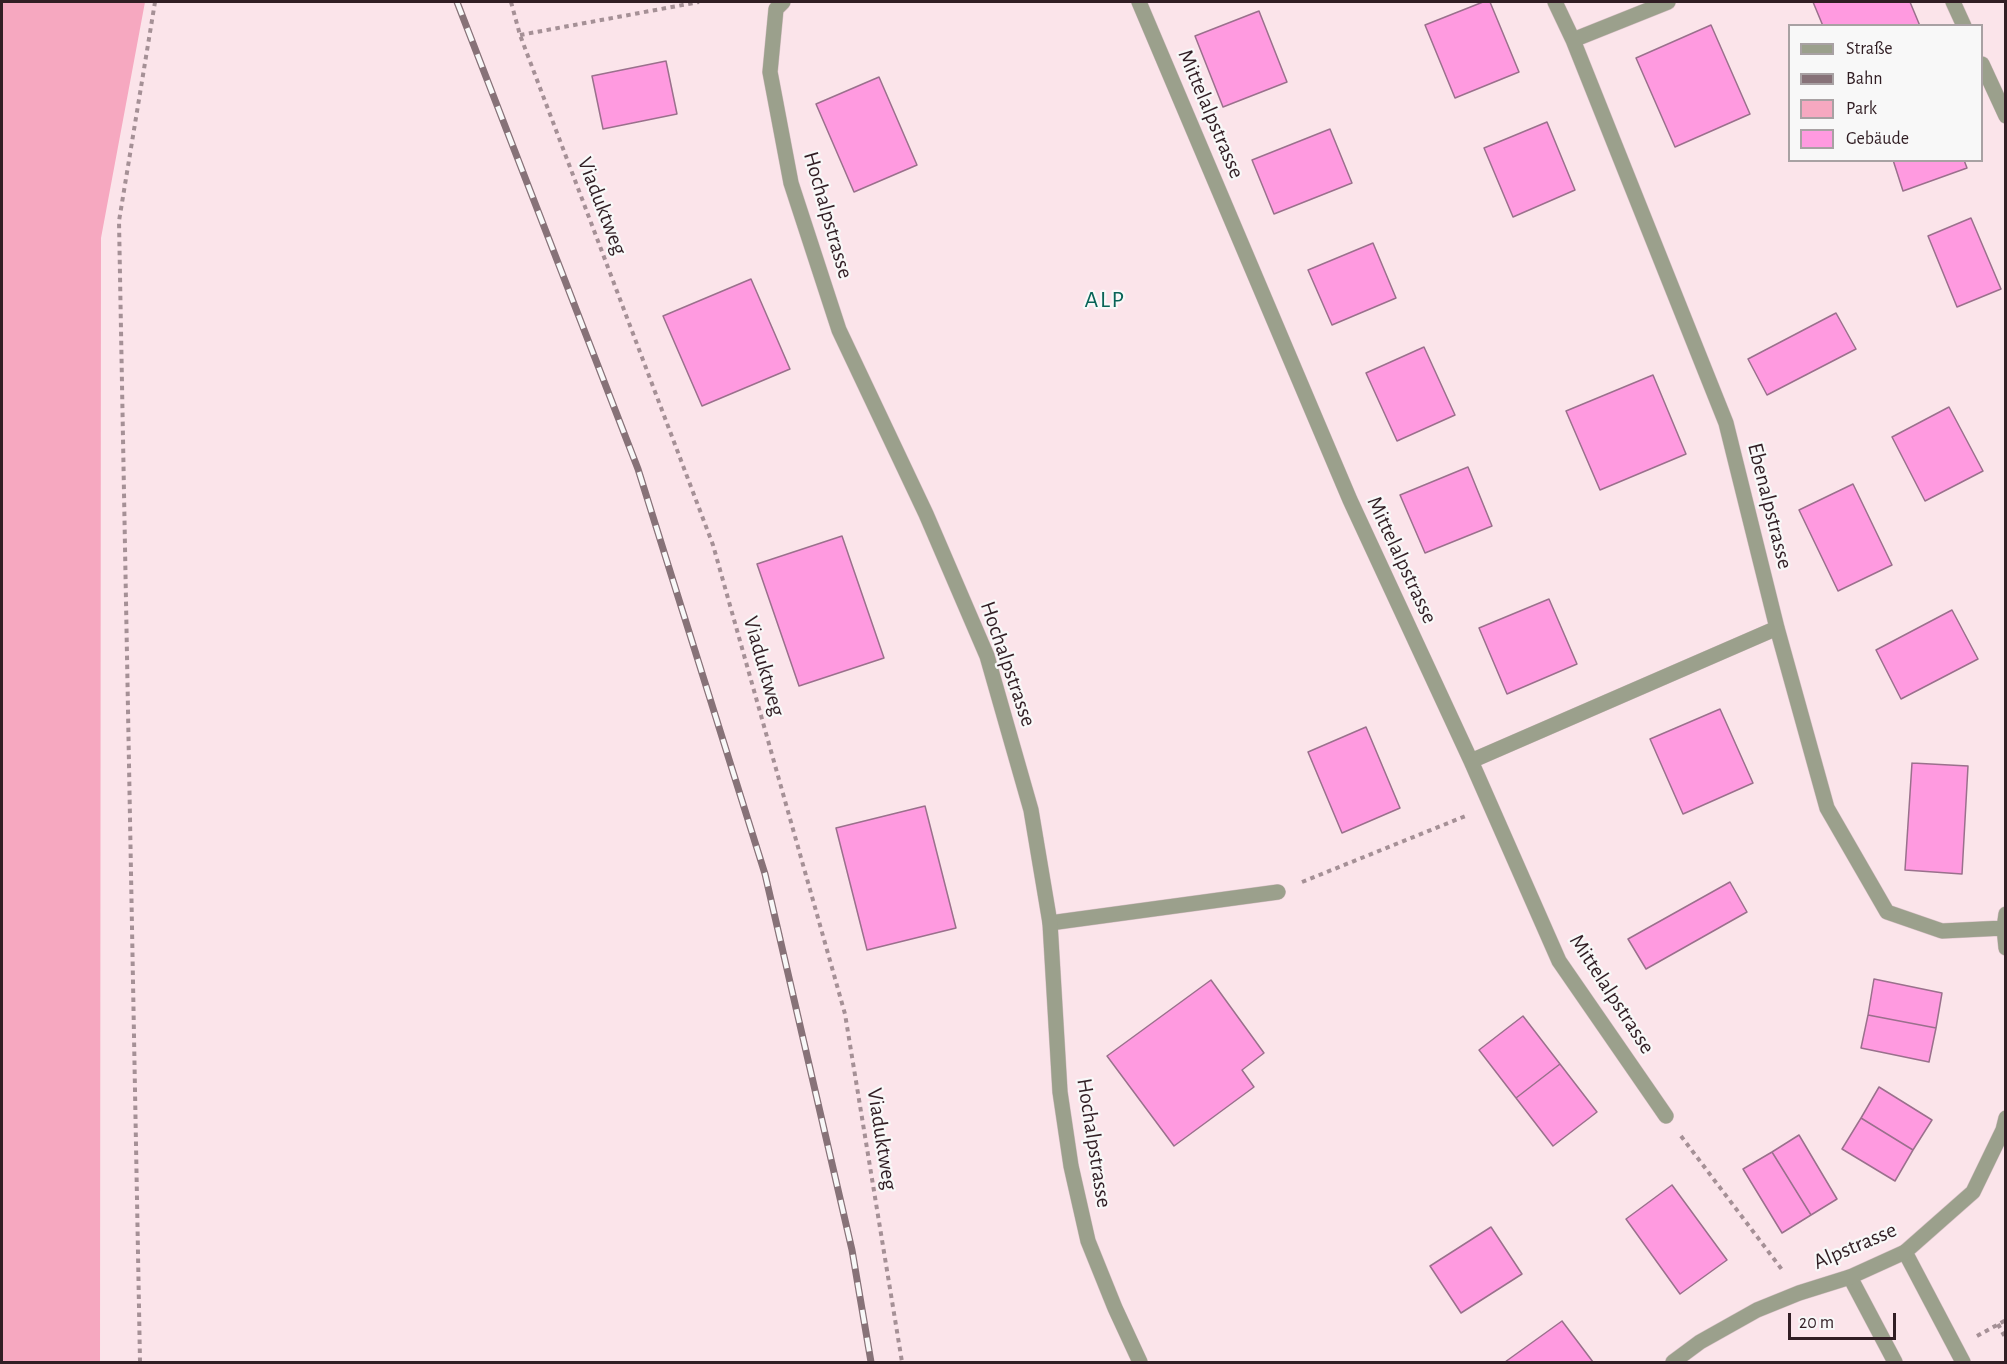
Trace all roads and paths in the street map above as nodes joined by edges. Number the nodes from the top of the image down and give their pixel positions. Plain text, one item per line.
1 (155, 2) edge
2 (511, 2) edge
3 (699, 2) edge
4 (783, 2) edge
5 (1139, 2) edge
6 (1555, 2) edge
7 (1668, 2) edge
8 (1953, 2) edge
9 (1963, 24) edge
10 (520, 35) junction
11 (1573, 40) junction
12 (1983, 65) edge
13 (2006, 116) edge
14 (1777, 628) junction
15 (1471, 761) junction
16 (1491, 806) junction
17 (1278, 892) joint
18 (2005, 921) edge
19 (1050, 923) junction
20 (2006, 948) edge
21 (1666, 1116) joint
22 (2006, 1118) edge
23 (1905, 1252) junction
24 (1850, 1277) junction
25 (1799, 1293) junction
26 (1998, 1324) dead end
27 (2006, 1339) edge
28 (140, 1362) edge
29 (902, 1362) edge
30 (1140, 1362) edge
31 (1673, 1362) edge
32 (1895, 1362) edge
33 (1963, 1362) edge

1 - 28 path
2 - 10 path, Viaduktweg
3 - 10 path
4 - 19 street, Hochalpstrasse
5 - 15 street, Mittelalpstrasse
6 - 11 street, Ebenalpstrasse
7 - 11 street
8 - 9 street
10 - 29 path, Viaduktweg
11 - 14 street, Ebenalpstrasse
12 - 13 street
14 - 15 street
14 - 18 street, Ebenalpstrasse
15 - 16 street, Mittelalpstrasse
16 - 17 path
16 - 21 street, Mittelalpstrasse
17 - 19 street
18 - 20 street
19 - 30 street, Hochalpstrasse
21 - 25 path
22 - 23 street, Alpstrasse
23 - 24 street, Alpstrasse
23 - 33 street
24 - 25 street, Alpstrasse
24 - 32 street
25 - 31 street, Alpstrasse
26 - 27 path

